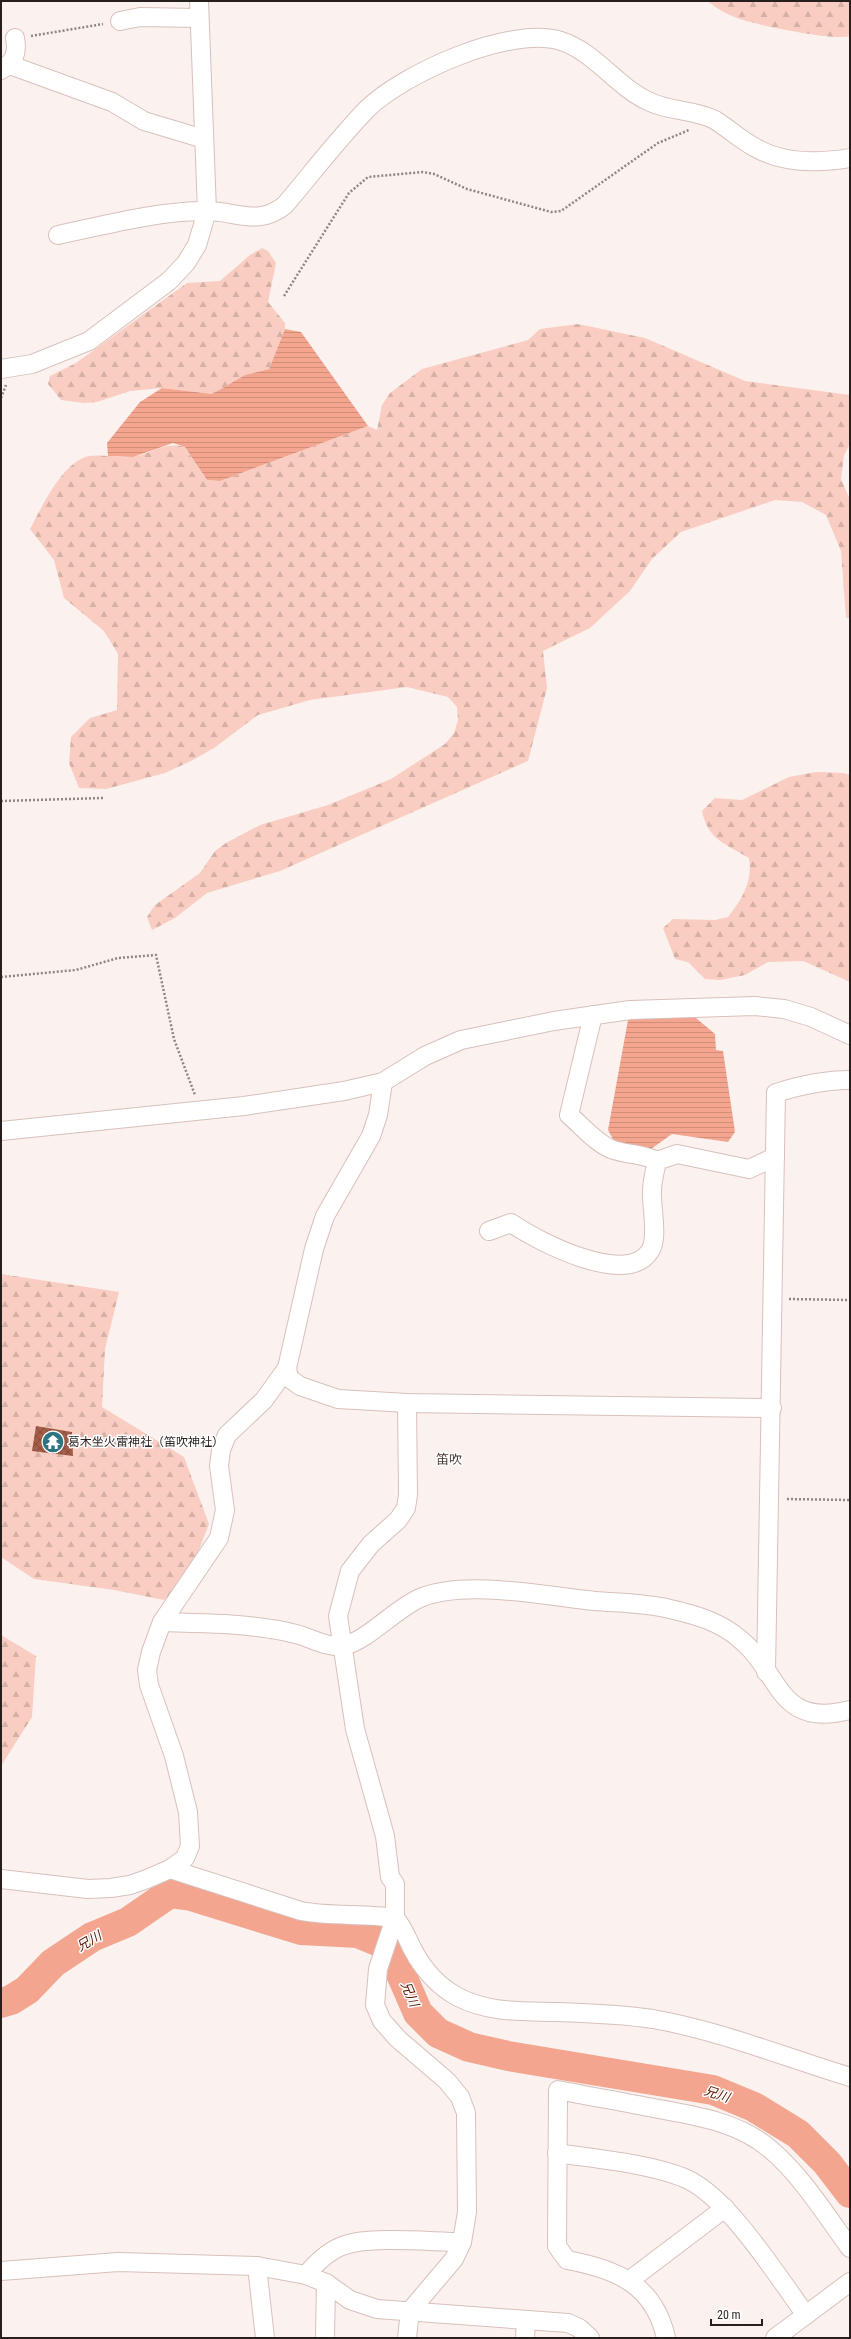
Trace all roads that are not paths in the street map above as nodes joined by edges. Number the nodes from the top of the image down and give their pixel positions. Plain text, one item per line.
1 (199, 9) edge
2 (120, 21) road end
3 (15, 38) road end
4 (5, 67) edge
5 (204, 139) junction
6 (850, 158) edge
7 (206, 211) junction
8 (58, 235) dead end
9 (1, 370) edge
10 (593, 1015) junction
11 (850, 1035) edge
12 (850, 1080) edge
13 (383, 1082) junction
14 (1, 1132) edge
15 (775, 1157) junction
16 (656, 1161) junction
17 (489, 1231) dead end
18 (287, 1368) junction
19 (407, 1403) junction
20 (772, 1408) junction
21 (162, 1622) junction
22 (343, 1646) junction
23 (766, 1672) junction
24 (850, 1710) edge
25 (170, 1869) junction
26 (1, 1879) edge
27 (393, 1924) junction
28 (850, 2077) edge
29 (557, 2153) junction
30 (725, 2208) junction
31 (462, 2242) junction
32 (850, 2248) edge
33 (256, 2266) junction
34 (1, 2271) edge
35 (306, 2275) junction
36 (630, 2280) junction
37 (850, 2282) edge
38 (326, 2283) junction
39 (410, 2311) junction
40 (806, 2315) junction
41 (526, 2320) junction
42 (265, 2338) edge
43 (325, 2338) edge
44 (407, 2338) edge
45 (525, 2338) edge
46 (590, 2338) edge
47 (666, 2338) edge
48 (775, 2338) edge

1 - 2 street
1 - 5 street
3 - 4 street
4 - 5 street
5 - 7 street
6 - 7 street
7 - 8 street
7 - 9 street
10 - 11 street
10 - 13 street
10 - 16 street
12 - 15 street
13 - 14 street
13 - 18 street
15 - 16 street
15 - 20 street
16 - 17 street
18 - 19 street
18 - 21 street
19 - 20 street
19 - 22 street
20 - 23 street
21 - 22 street
21 - 25 street
22 - 23 street
22 - 27 street
23 - 24 street
25 - 26 street
25 - 27 street
27 - 28 street
27 - 31 street
29 - 30 street
29 - 32 street
29 - 36 street
30 - 36 street
30 - 40 street
31 - 35 street
31 - 39 street
33 - 34 street
33 - 35 street
33 - 42 street
35 - 38 street
36 - 47 street
37 - 40 street
38 - 39 street
38 - 43 street
39 - 41 street
39 - 44 street
40 - 48 street
41 - 45 street
41 - 46 street

